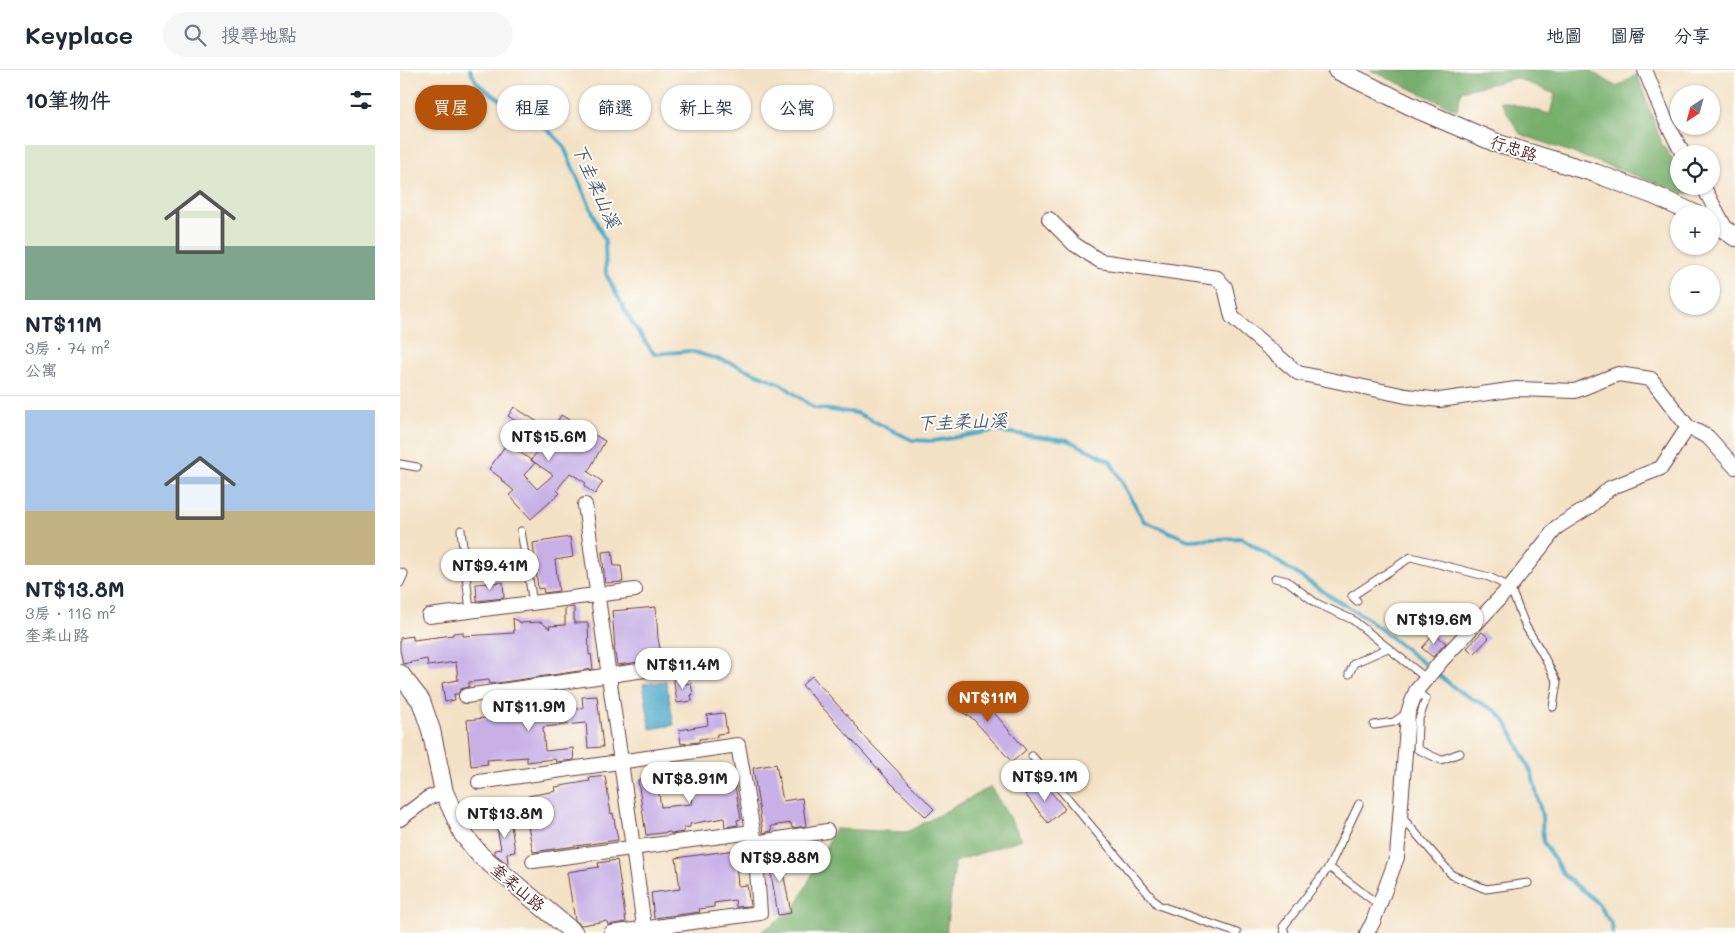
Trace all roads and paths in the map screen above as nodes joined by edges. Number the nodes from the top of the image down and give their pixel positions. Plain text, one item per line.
1 (1337, 70) edge
2 (1645, 70) edge
3 (1678, 145) edge
4 (1708, 195) edge
5 (1676, 205) edge
6 (1049, 219) dead end
7 (1720, 227) edge
8 (1731, 234) edge
9 (1688, 427) junction
10 (400, 464) edge
11 (418, 467) dead end
12 (1735, 467) edge
13 (585, 505) dead end
14 (461, 530) dead end
15 (521, 531) dead end
16 (400, 572) edge
17 (1275, 578) dead end
18 (400, 583) edge
19 (1510, 587) junction
20 (635, 590) dead end
21 (598, 594) junction
22 (1357, 601) dead end
23 (533, 603) junction
24 (470, 611) junction
25 (429, 616) dead end
26 (1388, 648) junction
27 (686, 664) dead end
28 (400, 674) edge
29 (1349, 674) dead end
30 (609, 675) junction
31 (1429, 676) junction
32 (1416, 691) junction
33 (466, 696) dead end
34 (1553, 707) dead end
35 (1408, 712) junction
36 (1374, 725) dead end
37 (1460, 753) dead end
38 (1032, 756) dead end
39 (621, 762) junction
40 (479, 782) dead end
41 (444, 792) junction
42 (1359, 804) dead end
43 (1400, 815) junction
44 (400, 820) edge
45 (827, 831) dead end
46 (754, 838) junction
47 (633, 847) junction
48 (533, 861) dead end
49 (1329, 867) junction
50 (1528, 883) dead end
51 (1380, 905) junction
52 (645, 931) edge
53 (611, 932) edge
54 (574, 933) edge
55 (1237, 933) edge
56 (1285, 933) edge
57 (1367, 933) edge

1 - 5 street, 行忠路
2 - 3 street
4 - 8 street
6 - 9 street
7 - 8 street
9 - 12 street
9 - 19 street
10 - 11 lane
13 - 21 street
14 - 24 lane
15 - 23 lane
16 - 18 lane
17 - 26 lane
19 - 22 lane
19 - 31 street
19 - 34 lane
20 - 21 street
21 - 23 street
21 - 30 street
23 - 24 street
24 - 25 street
26 - 29 lane
26 - 31 lane
27 - 30 street
28 - 41 street, 奎柔山路
30 - 33 street
30 - 39 street
31 - 32 street
32 - 35 street
32 - 37 lane
35 - 36 lane
35 - 43 street
38 - 55 lane
39 - 40 street
39 - 46 street
39 - 47 street
41 - 44 street
41 - 54 street, 奎柔山路
42 - 49 lane
43 - 50 lane
43 - 51 street
45 - 46 street, 奎柔山路
46 - 47 street, 奎柔山路
46 - 52 street
47 - 48 street, 奎柔山路
47 - 52 street
49 - 51 lane
49 - 56 lane
51 - 57 street
52 - 53 street

